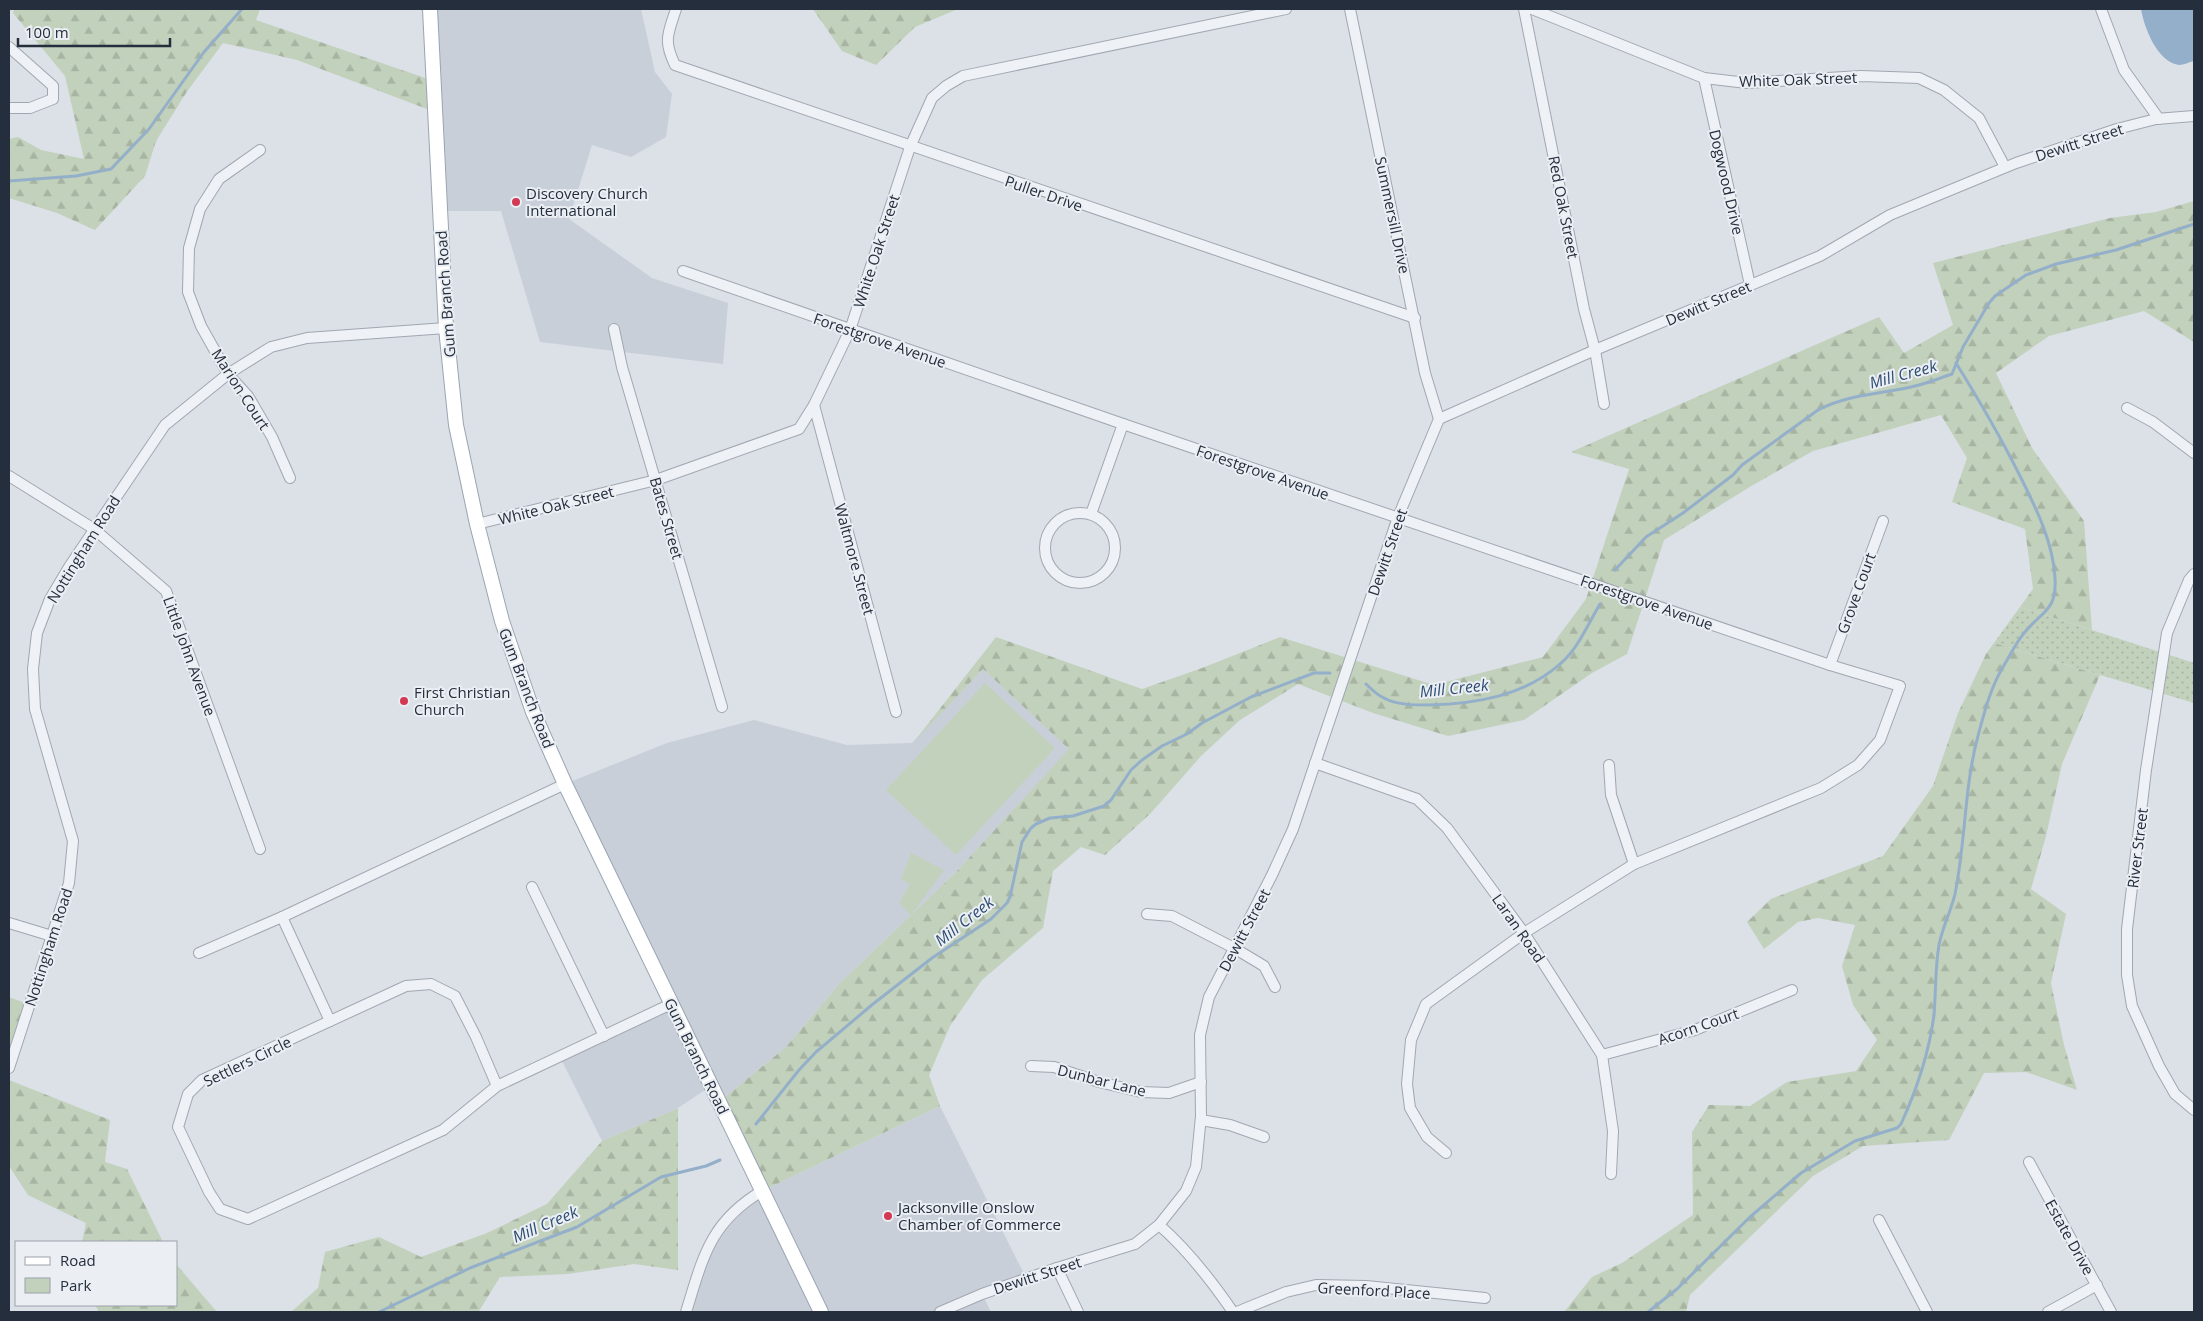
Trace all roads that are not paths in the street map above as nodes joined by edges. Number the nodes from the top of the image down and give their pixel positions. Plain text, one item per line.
1 (430, 9) edge
2 (676, 9) edge
3 (1286, 9) edge
4 (1350, 9) edge
5 (1524, 9) edge
6 (1532, 9) edge
7 (2101, 9) edge
8 (9, 46) edge
9 (1704, 78) junction
10 (9, 108) edge
11 (2194, 116) edge
12 (2159, 119) junction
13 (910, 147) junction
14 (260, 150) dead end
15 (2005, 167) junction
16 (683, 271) dead end
17 (1750, 285) junction
18 (1415, 318) junction
19 (446, 328) junction
20 (614, 329) dead end
21 (850, 330) junction
22 (1595, 350) junction
23 (228, 374) junction
24 (1604, 404) dead end
25 (814, 405) junction
26 (2127, 408) dead end
27 (1439, 419) junction
28 (1123, 424) junction
29 (2194, 453) edge
30 (9, 476) edge
31 (290, 478) dead end
32 (656, 480) junction
33 (1091, 514) junction
34 (1398, 517) junction
35 (1882, 521) dead end
36 (477, 524) junction
37 (94, 529) junction
38 (2194, 574) edge
39 (1830, 665) junction
40 (722, 707) dead end
41 (896, 712) dead end
42 (1316, 763) junction
43 (1610, 765) dead end
44 (565, 784) junction
45 (260, 848) dead end
46 (1634, 864) junction
47 (532, 887) dead end
48 (1147, 914) dead end
49 (282, 917) junction
50 (9, 923) edge
51 (1524, 932) junction
52 (52, 936) junction
53 (1234, 948) junction
54 (199, 953) dead end
55 (1275, 987) dead end
56 (1792, 990) dead end
57 (672, 1004) junction
58 (330, 1021) junction
59 (604, 1036) junction
60 (1602, 1056) junction
61 (1031, 1066) dead end
62 (9, 1068) edge
63 (1201, 1082) junction
64 (496, 1086) junction
65 (2194, 1110) edge
66 (1201, 1120) junction
67 (1264, 1137) dead end
68 (1446, 1153) dead end
69 (2029, 1162) dead end
70 (1611, 1174) dead end
71 (762, 1191) junction
72 (1879, 1220) dead end
73 (1159, 1225) junction
74 (1057, 1268) junction
75 (2097, 1285) junction
76 (1485, 1298) dead end
77 (686, 1312) edge
78 (822, 1312) edge
79 (940, 1312) edge
80 (1078, 1312) edge
81 (1233, 1312) edge
82 (1237, 1312) edge
83 (1927, 1312) edge
84 (2048, 1312) edge
85 (2111, 1312) edge

1 - 19 main road, Gum Branch Road
2 - 13 street, Puller Drive
3 - 13 street, White Oak Street
4 - 18 street, Summersill Drive
5 - 22 street, Red Oak Street
6 - 9 street, White Oak Street
7 - 12 street
8 - 10 street
9 - 15 street, White Oak Street
9 - 17 street, Dogwood Drive
11 - 12 street, Dewitt Street
12 - 15 street, Dewitt Street
13 - 18 street, Puller Drive
13 - 21 street, White Oak Street
14 - 23 street, Marion Court
15 - 17 street, Dewitt Street
16 - 21 street, Forestgrove Avenue
17 - 22 street, Dewitt Street
18 - 27 street, Summersill Drive
19 - 23 street, Nottingham Road
19 - 36 main road, Gum Branch Road
20 - 32 street, Bates Street
21 - 25 street, White Oak Street
21 - 28 street, Forestgrove Avenue
22 - 24 street, Red Oak Street
22 - 27 street, Dewitt Street
23 - 31 street, Marion Court
23 - 37 street, Nottingham Road
25 - 32 street, White Oak Street
25 - 41 street, Waltmore Street
26 - 29 street
27 - 34 street, Dewitt Street
28 - 33 street
28 - 34 street, Forestgrove Avenue
30 - 37 street, Little John Avenue
32 - 36 street, White Oak Street
32 - 40 street, Bates Street
33 - 33 street
34 - 39 street, Forestgrove Avenue
34 - 42 street, Dewitt Street
35 - 39 street, Grove Court
36 - 44 main road, Gum Branch Road
37 - 45 street, Little John Avenue
37 - 52 street, Nottingham Road
38 - 65 street, River Street
39 - 46 street, Forestgrove Avenue
42 - 51 street, Laran Road
42 - 53 street, Dewitt Street
43 - 46 street
44 - 49 street
44 - 57 main road, Gum Branch Road
46 - 51 street, Forestgrove Avenue
47 - 59 street
48 - 53 street
49 - 54 street
49 - 58 street
50 - 52 street
51 - 60 street, Laran Road
51 - 68 street, Forestgrove Avenue
52 - 62 street, Nottingham Road
53 - 55 street
53 - 63 street, Dewitt Street
56 - 60 street, Acorn Court
57 - 59 street, Settlers Circle
57 - 71 main road, Gum Branch Road
58 - 64 street, Settlers Circle
58 - 64 street, Settlers Circle
59 - 64 street, Settlers Circle
60 - 70 street, Laran Road
61 - 63 street, Dunbar Lane
63 - 66 street, Dewitt Street
66 - 67 street
66 - 73 street, Dewitt Street
69 - 75 street, Estate Drive
71 - 77 street
71 - 78 main road, Gum Branch Road
72 - 83 street
73 - 74 street, Dewitt Street
73 - 81 street
74 - 79 street, Dewitt Street
74 - 80 street
75 - 84 street
75 - 85 street, Estate Drive
76 - 82 street, Greenford Place

